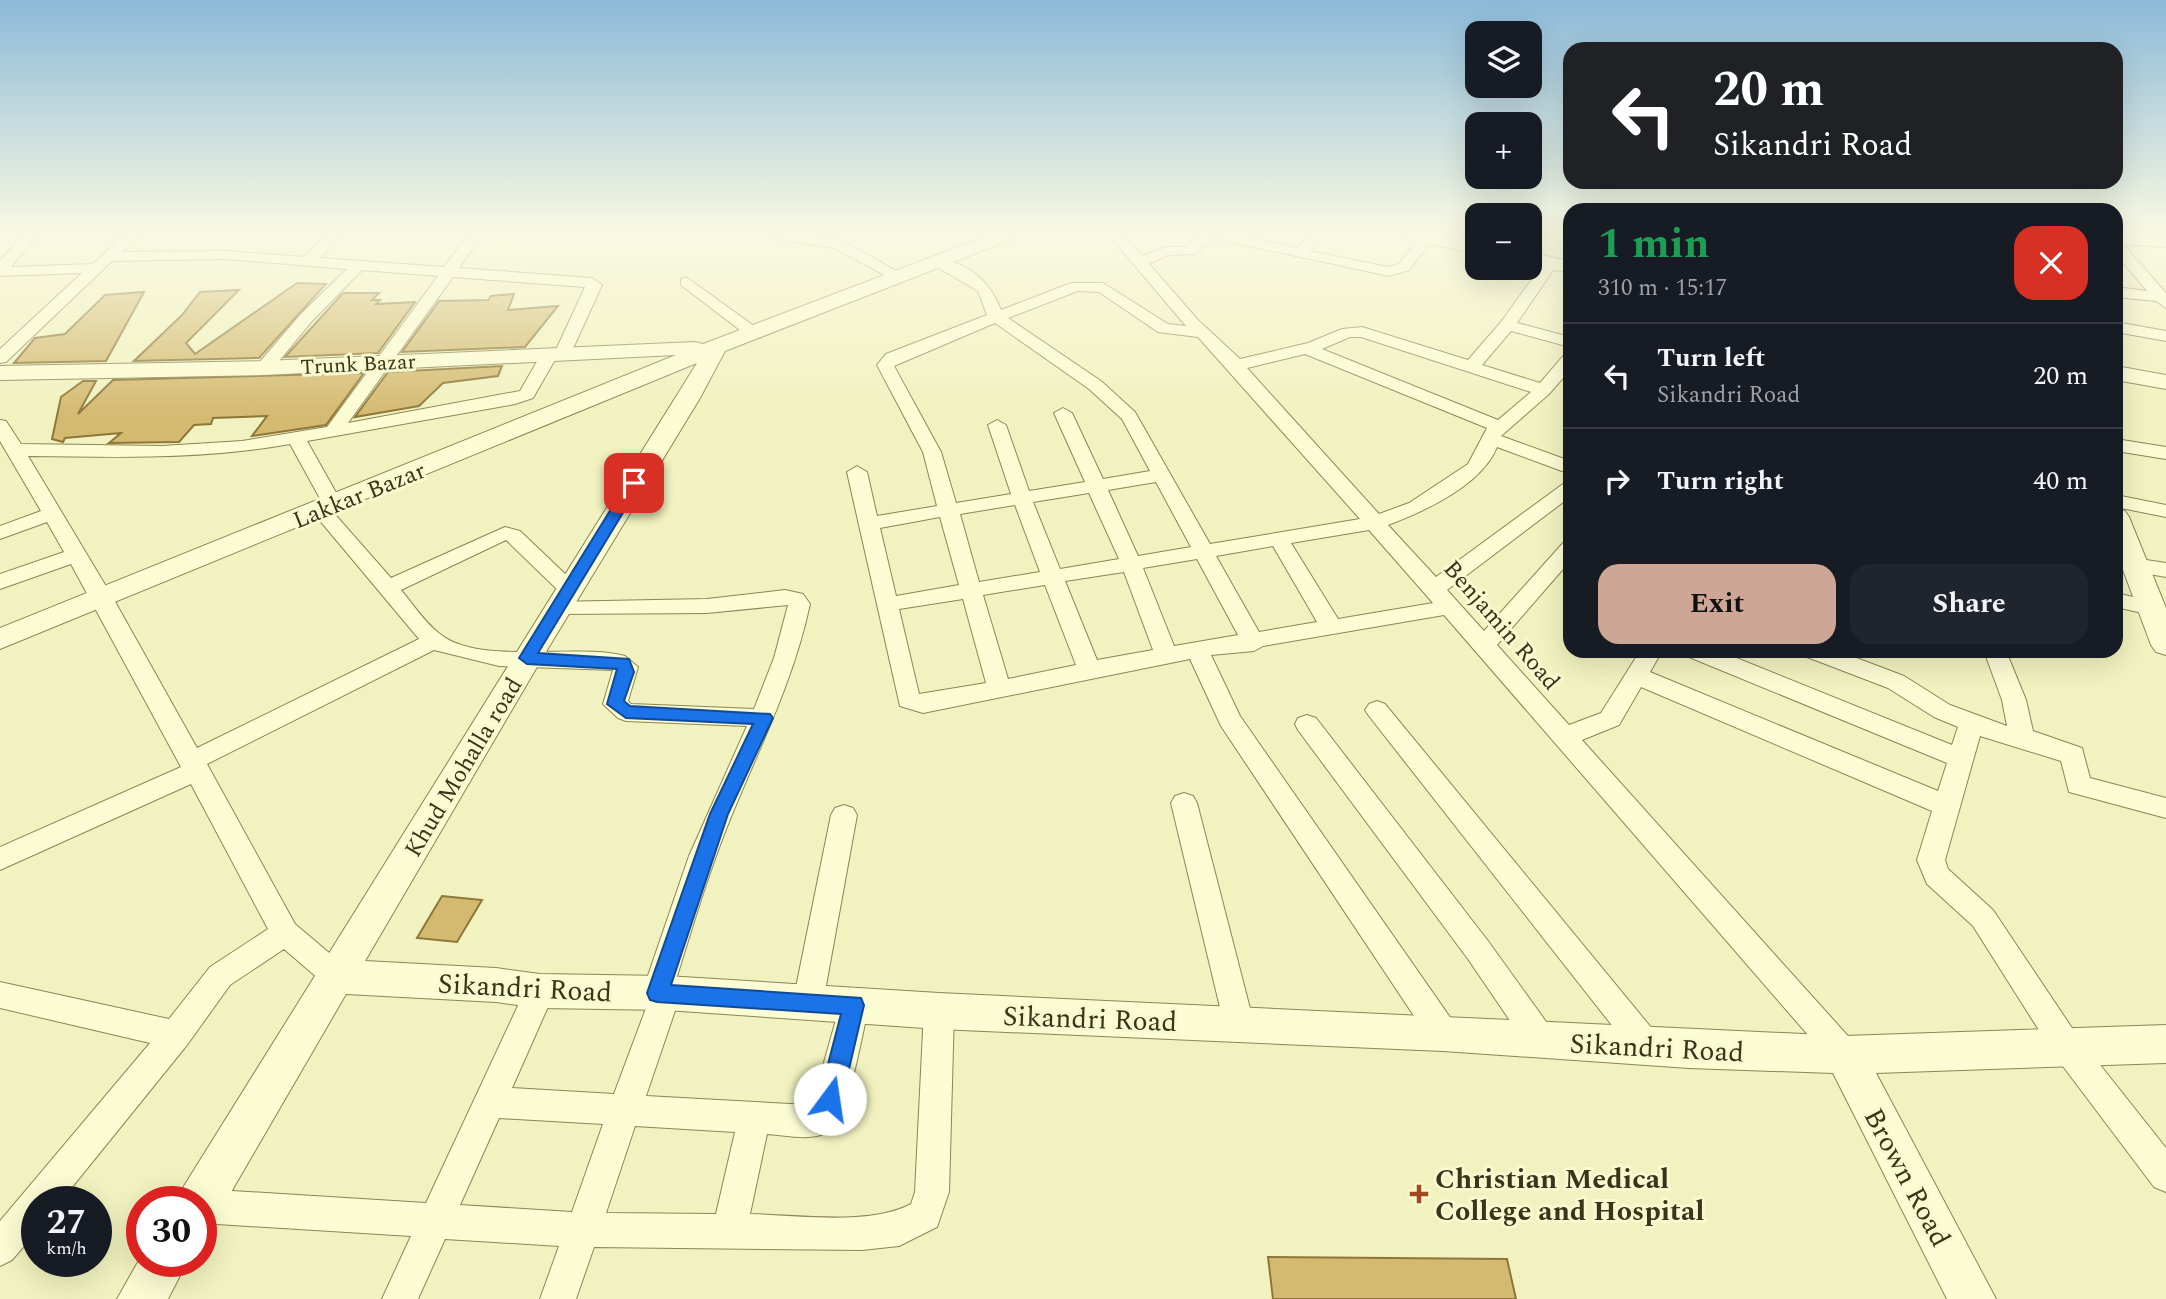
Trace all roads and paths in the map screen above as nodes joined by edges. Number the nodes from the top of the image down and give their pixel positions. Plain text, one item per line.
1 (68, 295) edge
2 (329, 295) edge
3 (431, 295) edge
4 (589, 295) edge
5 (703, 295) edge
6 (854, 295) edge
7 (986, 295) edge
8 (1053, 295) edge
9 (1113, 295) edge
10 (1168, 295) edge
11 (1534, 295) edge
12 (2131, 295) edge
13 (2163, 300) edge
14 (995, 316) junction
15 (1507, 325) junction
16 (2123, 328) edge
17 (1202, 332) junction
18 (755, 334) junction
19 (2166, 335) edge
20 (1563, 340) edge
21 (716, 347) junction
22 (1308, 349) junction
23 (555, 355) junction
24 (0, 358) edge
25 (383, 362) junction
26 (1233, 366) junction
27 (1471, 367) junction
28 (1563, 367) edge
29 (264, 368) junction
30 (0, 373) edge
31 (2123, 374) edge
32 (2166, 382) edge
33 (1543, 390) junction
34 (1063, 413) dead end
35 (0, 425) edge
36 (997, 425) dead end
37 (333, 431) junction
38 (1495, 433) junction
39 (296, 438) junction
40 (2123, 446) edge
41 (15, 450) junction
42 (2166, 453) edge
43 (1563, 465) edge
44 (857, 472) dead end
45 (1163, 475) junction
46 (1093, 486) junction
47 (1563, 493) edge
48 (1022, 499) junction
49 (2123, 502) edge
50 (327, 507) junction
51 (2166, 511) edge
52 (946, 512) junction
53 (51, 514) junction
54 (870, 523) junction
55 (1375, 523) junction
56 (0, 533) edge
57 (2123, 537) edge
58 (1278, 538) junction
59 (1203, 551) junction
60 (75, 555) junction
61 (1563, 556) edge
62 (1130, 561) junction
63 (2133, 565) junction
64 (2166, 570) edge
65 (1051, 575) junction
66 (0, 582) edge
67 (387, 588) junction
68 (1435, 588) junction
69 (971, 590) junction
70 (102, 598) junction
71 (565, 599) junction
72 (2123, 602) edge
73 (889, 604) junction
74 (1450, 607) junction
75 (2151, 608) junction
76 (1332, 628) junction
77 (0, 639) edge
78 (433, 641) junction
79 (1254, 643) junction
80 (1485, 645) junction
81 (2166, 645) edge
82 (1197, 649) junction
83 (1166, 654) junction
84 (527, 658) junction
85 (1647, 658) edge
86 (1713, 658) edge
87 (1833, 658) edge
88 (1998, 658) edge
89 (1089, 668) junction
90 (1636, 675) junction
91 (999, 689) junction
92 (1377, 710) dead end
93 (764, 718) junction
94 (1307, 724) dead end
95 (1976, 725) junction
96 (1563, 736) junction
97 (2019, 736) junction
98 (1961, 758) junction
99 (195, 765) junction
100 (1184, 803) dead end
101 (1949, 807) junction
102 (2166, 808) edge
103 (844, 815) dead end
104 (0, 859) edge
105 (285, 933) junction
106 (337, 977) junction
107 (540, 991) junction
108 (662, 993) junction
109 (0, 995) edge
110 (808, 1002) junction
111 (854, 1005) junction
112 (939, 1012) junction
113 (1239, 1024) junction
114 (1443, 1033) junction
115 (176, 1035) junction
116 (1541, 1040) junction
117 (2166, 1044) edge
118 (1647, 1046) junction
119 (2067, 1047) junction
120 (1845, 1055) junction
121 (489, 1102) junction
122 (626, 1110) junction
123 (755, 1117) junction
124 (2166, 1175) edge
125 (51, 1186) edge
126 (212, 1186) edge
127 (217, 1205) edge
128 (434, 1221) junction
129 (21, 1222) edge
130 (583, 1230) junction
131 (729, 1231) junction
132 (0, 1248) edge
133 (155, 1277) edge
134 (141, 1299) edge
135 (400, 1299) edge
136 (558, 1299) edge
137 (1972, 1299) edge

1 - 24 street
2 - 29 street
3 - 25 street
4 - 23 street
5 - 18 street
6 - 18 street
7 - 14 street
8 - 14 street
9 - 17 street
10 - 17 street, Benjamin Road
11 - 15 street
12 - 13 street
14 - 45 street
14 - 52 street
15 - 20 street
15 - 27 street
16 - 19 street
17 - 26 street, Benjamin Road
18 - 21 street
21 - 23 street, Trunk Bazar
21 - 50 street, Lakkar Bazar
21 - 71 street, Khud Mohalla road
22 - 26 street
22 - 27 street
22 - 38 street
23 - 25 street, Trunk Bazar
23 - 37 street
25 - 29 street, Trunk Bazar
25 - 37 street
26 - 55 street, Benjamin Road
27 - 33 street
28 - 33 street
29 - 30 street, Trunk Bazar
31 - 32 street
33 - 38 street
34 - 46 street
35 - 41 street
36 - 48 street
37 - 39 street
38 - 43 street
38 - 55 street
39 - 41 street
39 - 50 street
40 - 42 street
41 - 53 street
44 - 54 street
45 - 46 street
45 - 59 street
46 - 48 street
46 - 62 street
47 - 68 street
48 - 52 street
48 - 65 street
49 - 51 street
50 - 67 street
50 - 70 street, Lakkar Bazar
52 - 54 street
52 - 69 street
53 - 56 street
53 - 60 street
54 - 73 street
55 - 58 street
55 - 68 street, Benjamin Road
57 - 63 street
58 - 59 street
58 - 76 street
59 - 62 street
59 - 79 street
60 - 66 street
60 - 70 street
61 - 80 street
62 - 65 street
62 - 83 street
63 - 64 street
63 - 75 street
65 - 69 street
65 - 89 street
67 - 71 street
67 - 78 street
68 - 74 street, Benjamin Road
69 - 73 street
69 - 91 street
70 - 77 street, Lakkar Bazar
70 - 99 street
71 - 84 street, Khud Mohalla road
71 - 93 street
72 - 75 street
73 - 91 street
74 - 76 street
74 - 80 street, Benjamin Road
75 - 81 street
76 - 79 street
78 - 84 street
78 - 99 street
79 - 82 street
80 - 96 street, Benjamin Road
82 - 83 street
82 - 114 street
83 - 89 street
84 - 93 street
84 - 106 street, Khud Mohalla road
85 - 90 street
86 - 98 street
87 - 95 street
88 - 97 street
89 - 91 street
90 - 96 street
90 - 101 street
92 - 118 street
93 - 108 street
94 - 116 street
95 - 97 street
95 - 98 street
96 - 120 street, Benjamin Road
97 - 102 street
98 - 101 street
99 - 104 street
99 - 105 street
100 - 113 street
101 - 119 street
103 - 110 street
105 - 106 street
105 - 115 street
106 - 107 street, Sikandri Road
106 - 126 street, Khud Mohalla road
107 - 108 street, Sikandri Road
107 - 121 street
108 - 110 street, Sikandri Road
108 - 122 street
109 - 115 street
110 - 111 street, Sikandri Road
111 - 112 street, Sikandri Road
111 - 123 street
112 - 113 street, Sikandri Road
112 - 131 street
113 - 114 street, Sikandri Road
114 - 116 street, Sikandri Road
115 - 125 street
116 - 118 street, Sikandri Road
117 - 119 street, Sikandri Road
118 - 120 street, Sikandri Road
119 - 120 street, Sikandri Road
119 - 124 street
120 - 137 street, Brown Road
121 - 122 street
121 - 128 street
122 - 123 street
122 - 130 street
123 - 131 street
127 - 128 street
128 - 130 street
128 - 135 street
129 - 132 street
130 - 131 street
130 - 136 street
133 - 134 street

